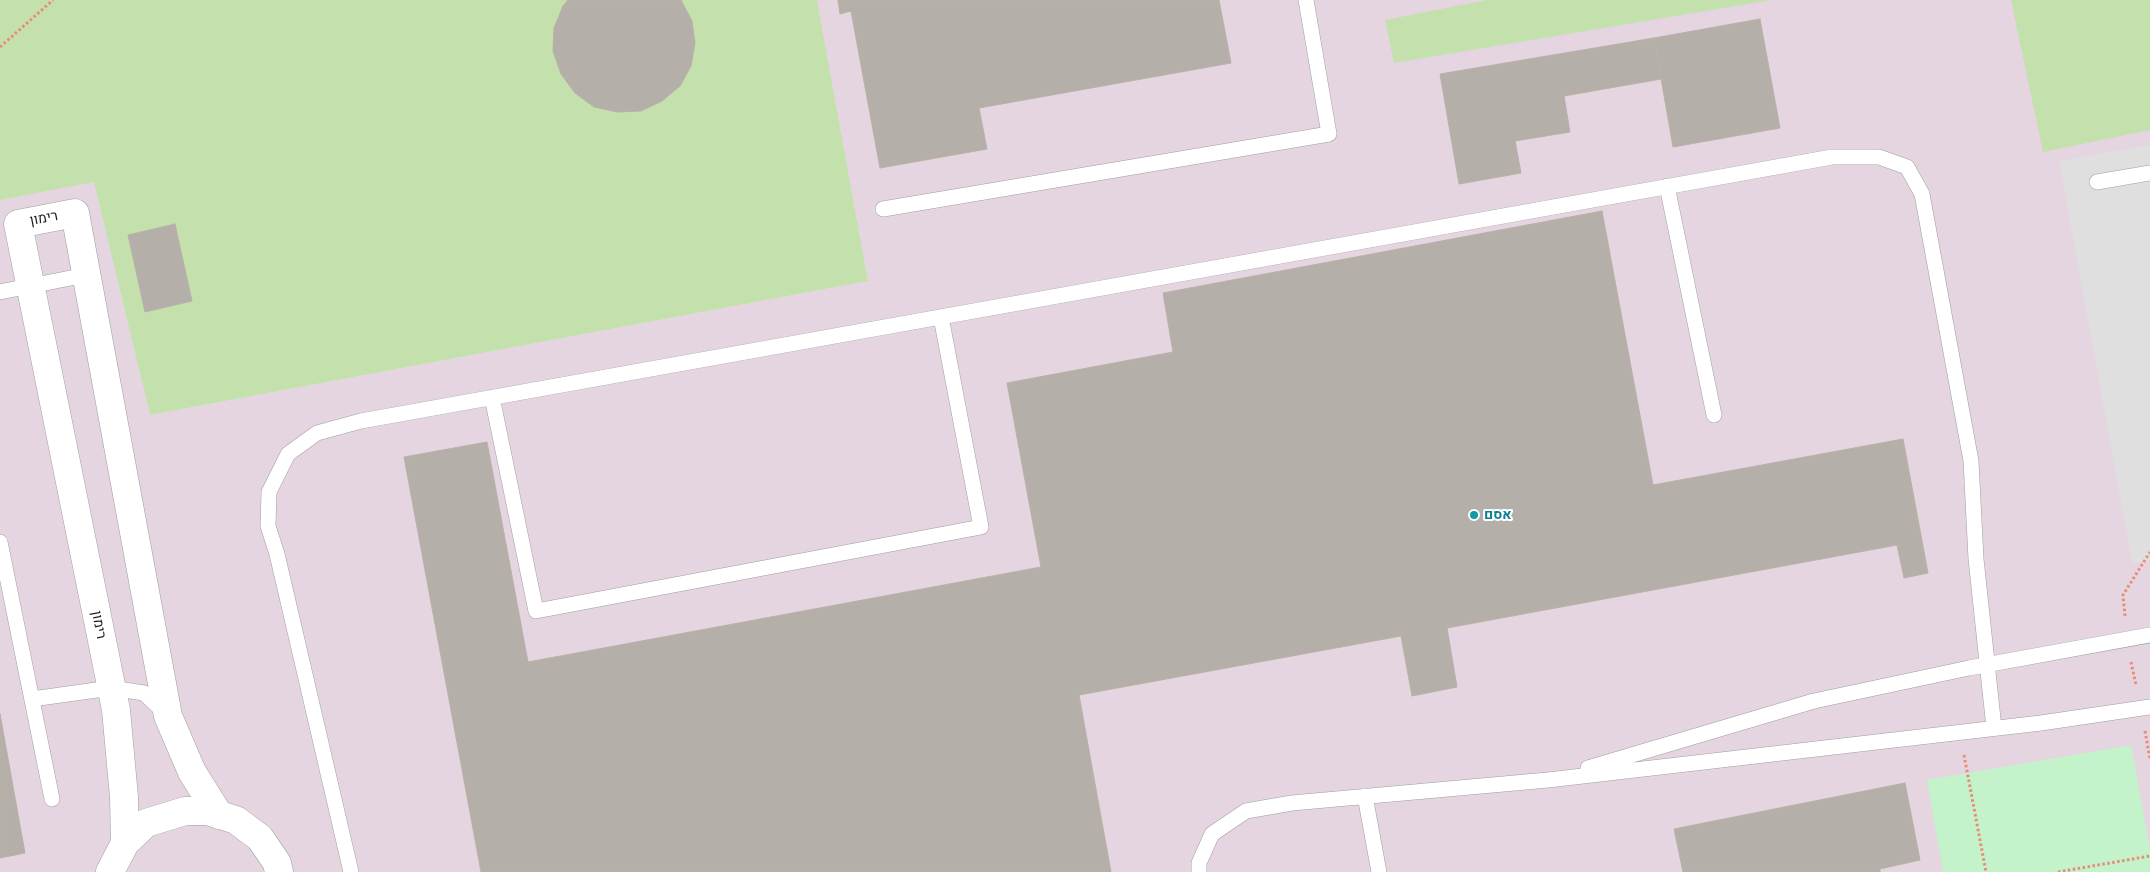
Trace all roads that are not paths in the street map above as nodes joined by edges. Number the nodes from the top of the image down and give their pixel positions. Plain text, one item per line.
1 (1306, 0) edge
2 (2150, 173) edge
3 (2097, 182) dead end
4 (1667, 186) junction
5 (883, 210) dead end
6 (86, 275) junction
7 (30, 286) junction
8 (0, 292) edge
9 (941, 317) junction
10 (492, 397) junction
11 (1714, 414) dead end
12 (0, 542) edge
13 (2150, 635) edge
14 (1987, 665) junction
15 (111, 688) junction
16 (32, 699) junction
17 (2150, 707) edge
18 (168, 716) junction
19 (1994, 728) junction
20 (1548, 780) junction
21 (1365, 796) junction
22 (52, 799) dead end
23 (220, 815) junction
24 (112, 863) edge
25 (279, 872) edge
26 (351, 872) edge
27 (1198, 872) edge
28 (1379, 872) edge

1 - 5 lane
2 - 3 lane
4 - 9 lane
4 - 11 lane
4 - 14 lane
6 - 7 lane
6 - 7 street, רימון
6 - 18 street, רימון
7 - 8 lane
7 - 15 street, רימון
9 - 10 lane
9 - 10 lane
10 - 26 lane
12 - 16 lane
13 - 14 lane
14 - 19 lane
14 - 20 lane
15 - 16 lane
15 - 18 lane
15 - 24 street, רימון
16 - 22 lane
17 - 19 lane
18 - 23 street, רימון
19 - 20 lane
20 - 21 lane
21 - 27 lane
21 - 28 lane
23 - 24 street
23 - 25 street

